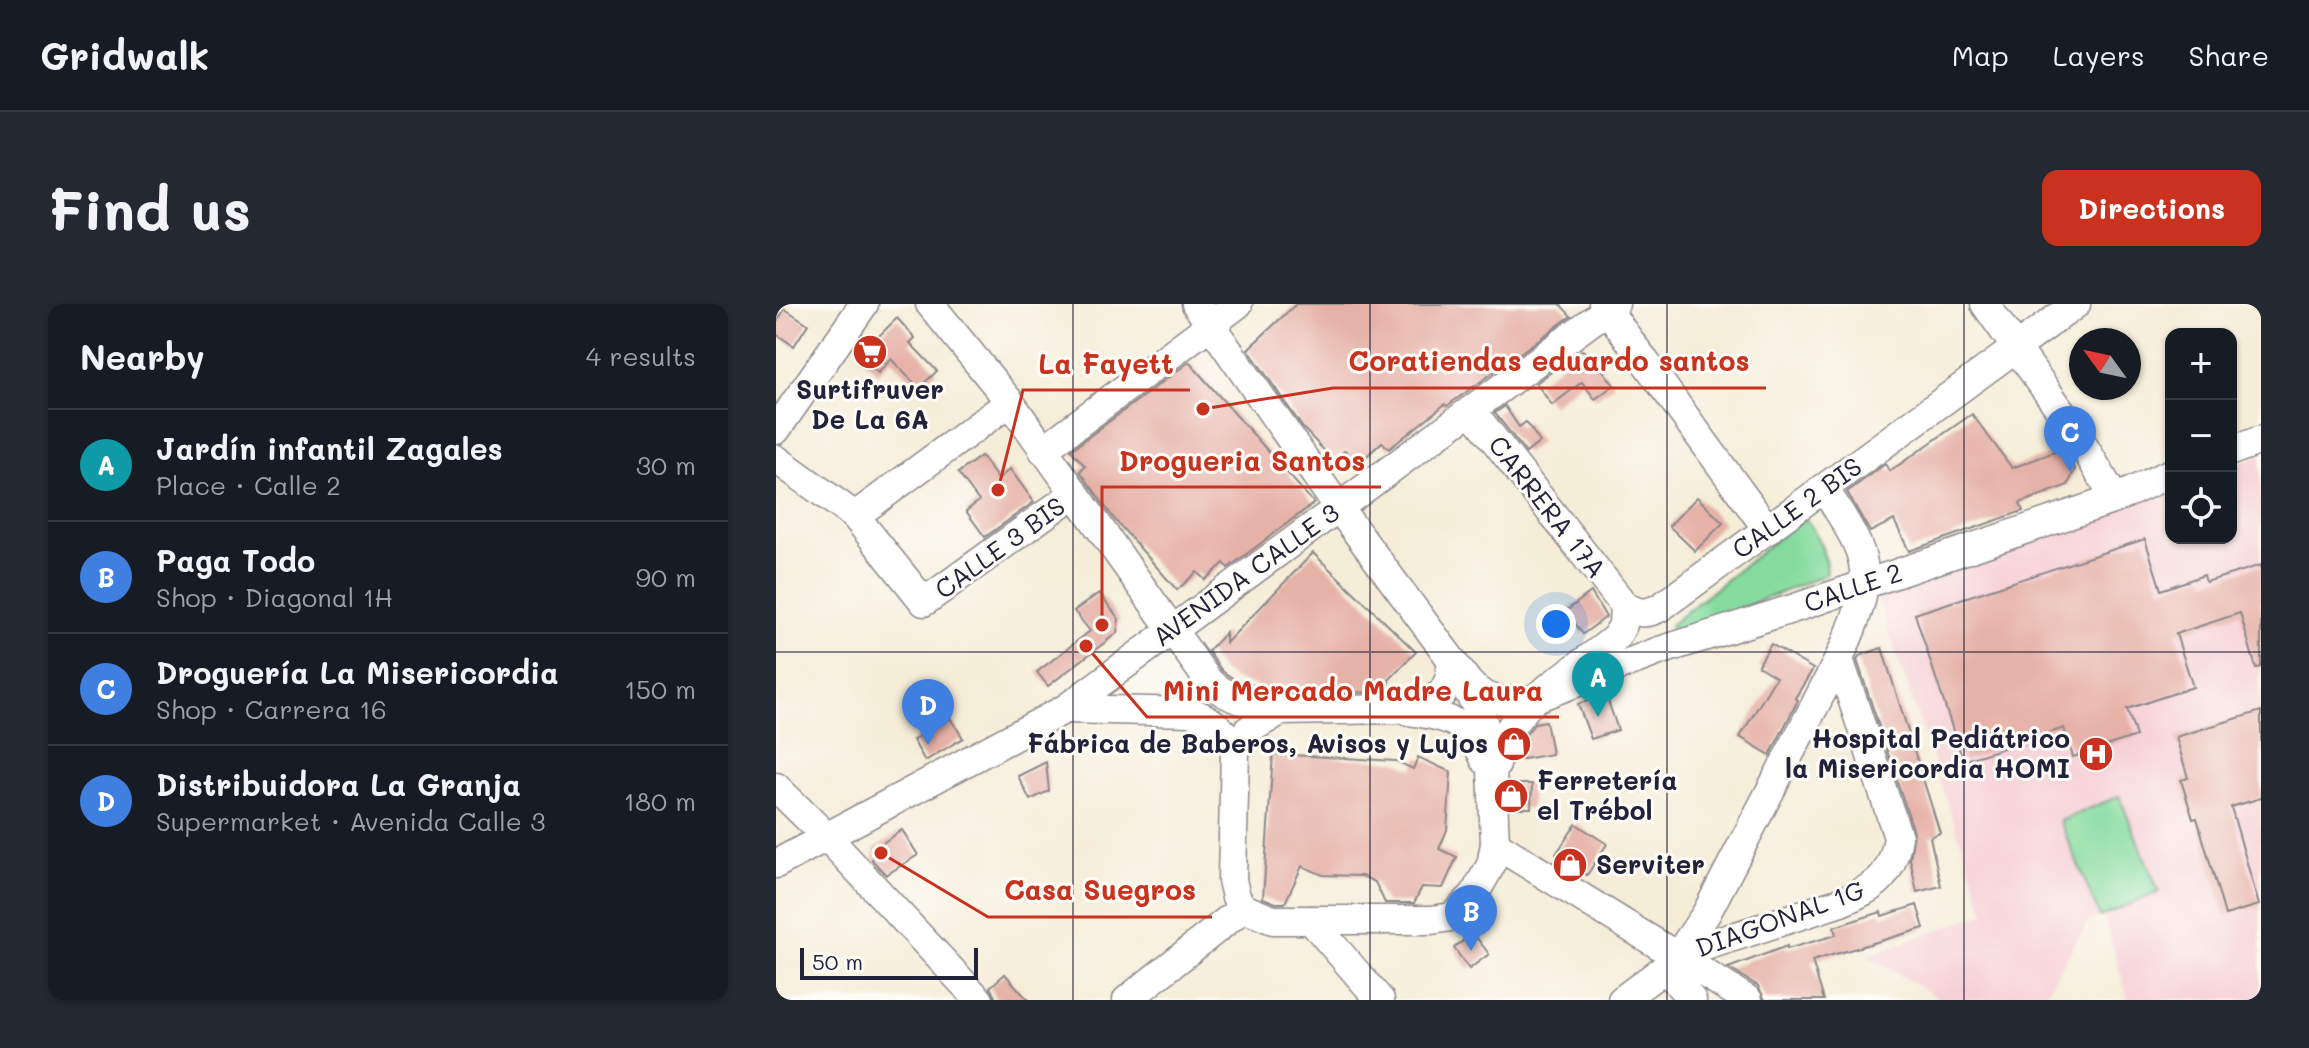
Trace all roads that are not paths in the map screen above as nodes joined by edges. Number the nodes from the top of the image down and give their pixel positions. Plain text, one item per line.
1 (864, 304) edge
2 (930, 304) edge
3 (1238, 304) edge
4 (1985, 304) edge
5 (2076, 304) edge
6 (1608, 306) edge
7 (1204, 314) edge
8 (2017, 348) junction
9 (1010, 402) junction
10 (1471, 410) junction
11 (776, 429) edge
12 (2261, 440) edge
13 (2237, 449) edge
14 (1043, 450) junction
15 (776, 459) edge
16 (2165, 476) edge
17 (1824, 488) junction
18 (1075, 493) junction
19 (2115, 499) junction
20 (1338, 507) junction
21 (855, 516) junction
22 (1768, 530) junction
23 (1864, 584) junction
24 (1624, 605) junction
25 (1173, 628) junction
26 (1839, 659) junction
27 (1452, 661) junction
28 (1533, 699) junction
29 (1065, 709) junction
30 (1396, 709) junction
31 (1280, 711) junction
32 (1235, 751) junction
33 (1493, 780) junction
34 (776, 787) edge
35 (828, 838) junction
36 (1495, 844) junction
37 (776, 864) edge
38 (1243, 908) junction
39 (1311, 920) junction
40 (1672, 962) junction
41 (979, 1000) edge
42 (1127, 1000) edge
43 (1380, 1000) edge
44 (1622, 1000) edge
45 (1692, 1000) edge
46 (1748, 1000) edge

1 - 11 street
2 - 9 street
3 - 7 street
4 - 8 street
5 - 8 street, CALLE 2 BIS
6 - 10 street, AVENIDA CALLE 3
6 - 22 street
7 - 14 street
7 - 20 street
8 - 17 street, CALLE 2 BIS
8 - 19 street
9 - 14 street
9 - 21 street
10 - 20 street, AVENIDA CALLE 3
10 - 24 street, CARRERA 17A
12 - 13 street
14 - 18 street
15 - 21 street
16 - 19 street, CALLE 2
17 - 22 street, CALLE 2 BIS
17 - 23 street
18 - 21 street, CALLE 3 BIS
18 - 25 street
19 - 23 street, CALLE 2
20 - 25 street, AVENIDA CALLE 3
20 - 27 street
22 - 24 street, CALLE 2 BIS
23 - 26 street
23 - 28 street, CALLE 2
24 - 28 street
25 - 29 street, AVENIDA CALLE 3
25 - 31 street
26 - 40 street
26 - 40 street, DIAGONAL 1G
27 - 28 street
27 - 30 street
27 - 33 street
28 - 33 street
29 - 32 street
29 - 35 street, AVENIDA CALLE 3
30 - 31 street
30 - 33 street
31 - 32 street
32 - 38 street
33 - 36 street
34 - 35 street
35 - 37 street, AVENIDA CALLE 3
35 - 41 street
36 - 39 street
36 - 40 street
38 - 39 street
38 - 42 street
39 - 43 street
40 - 44 street
40 - 45 street
40 - 46 street

